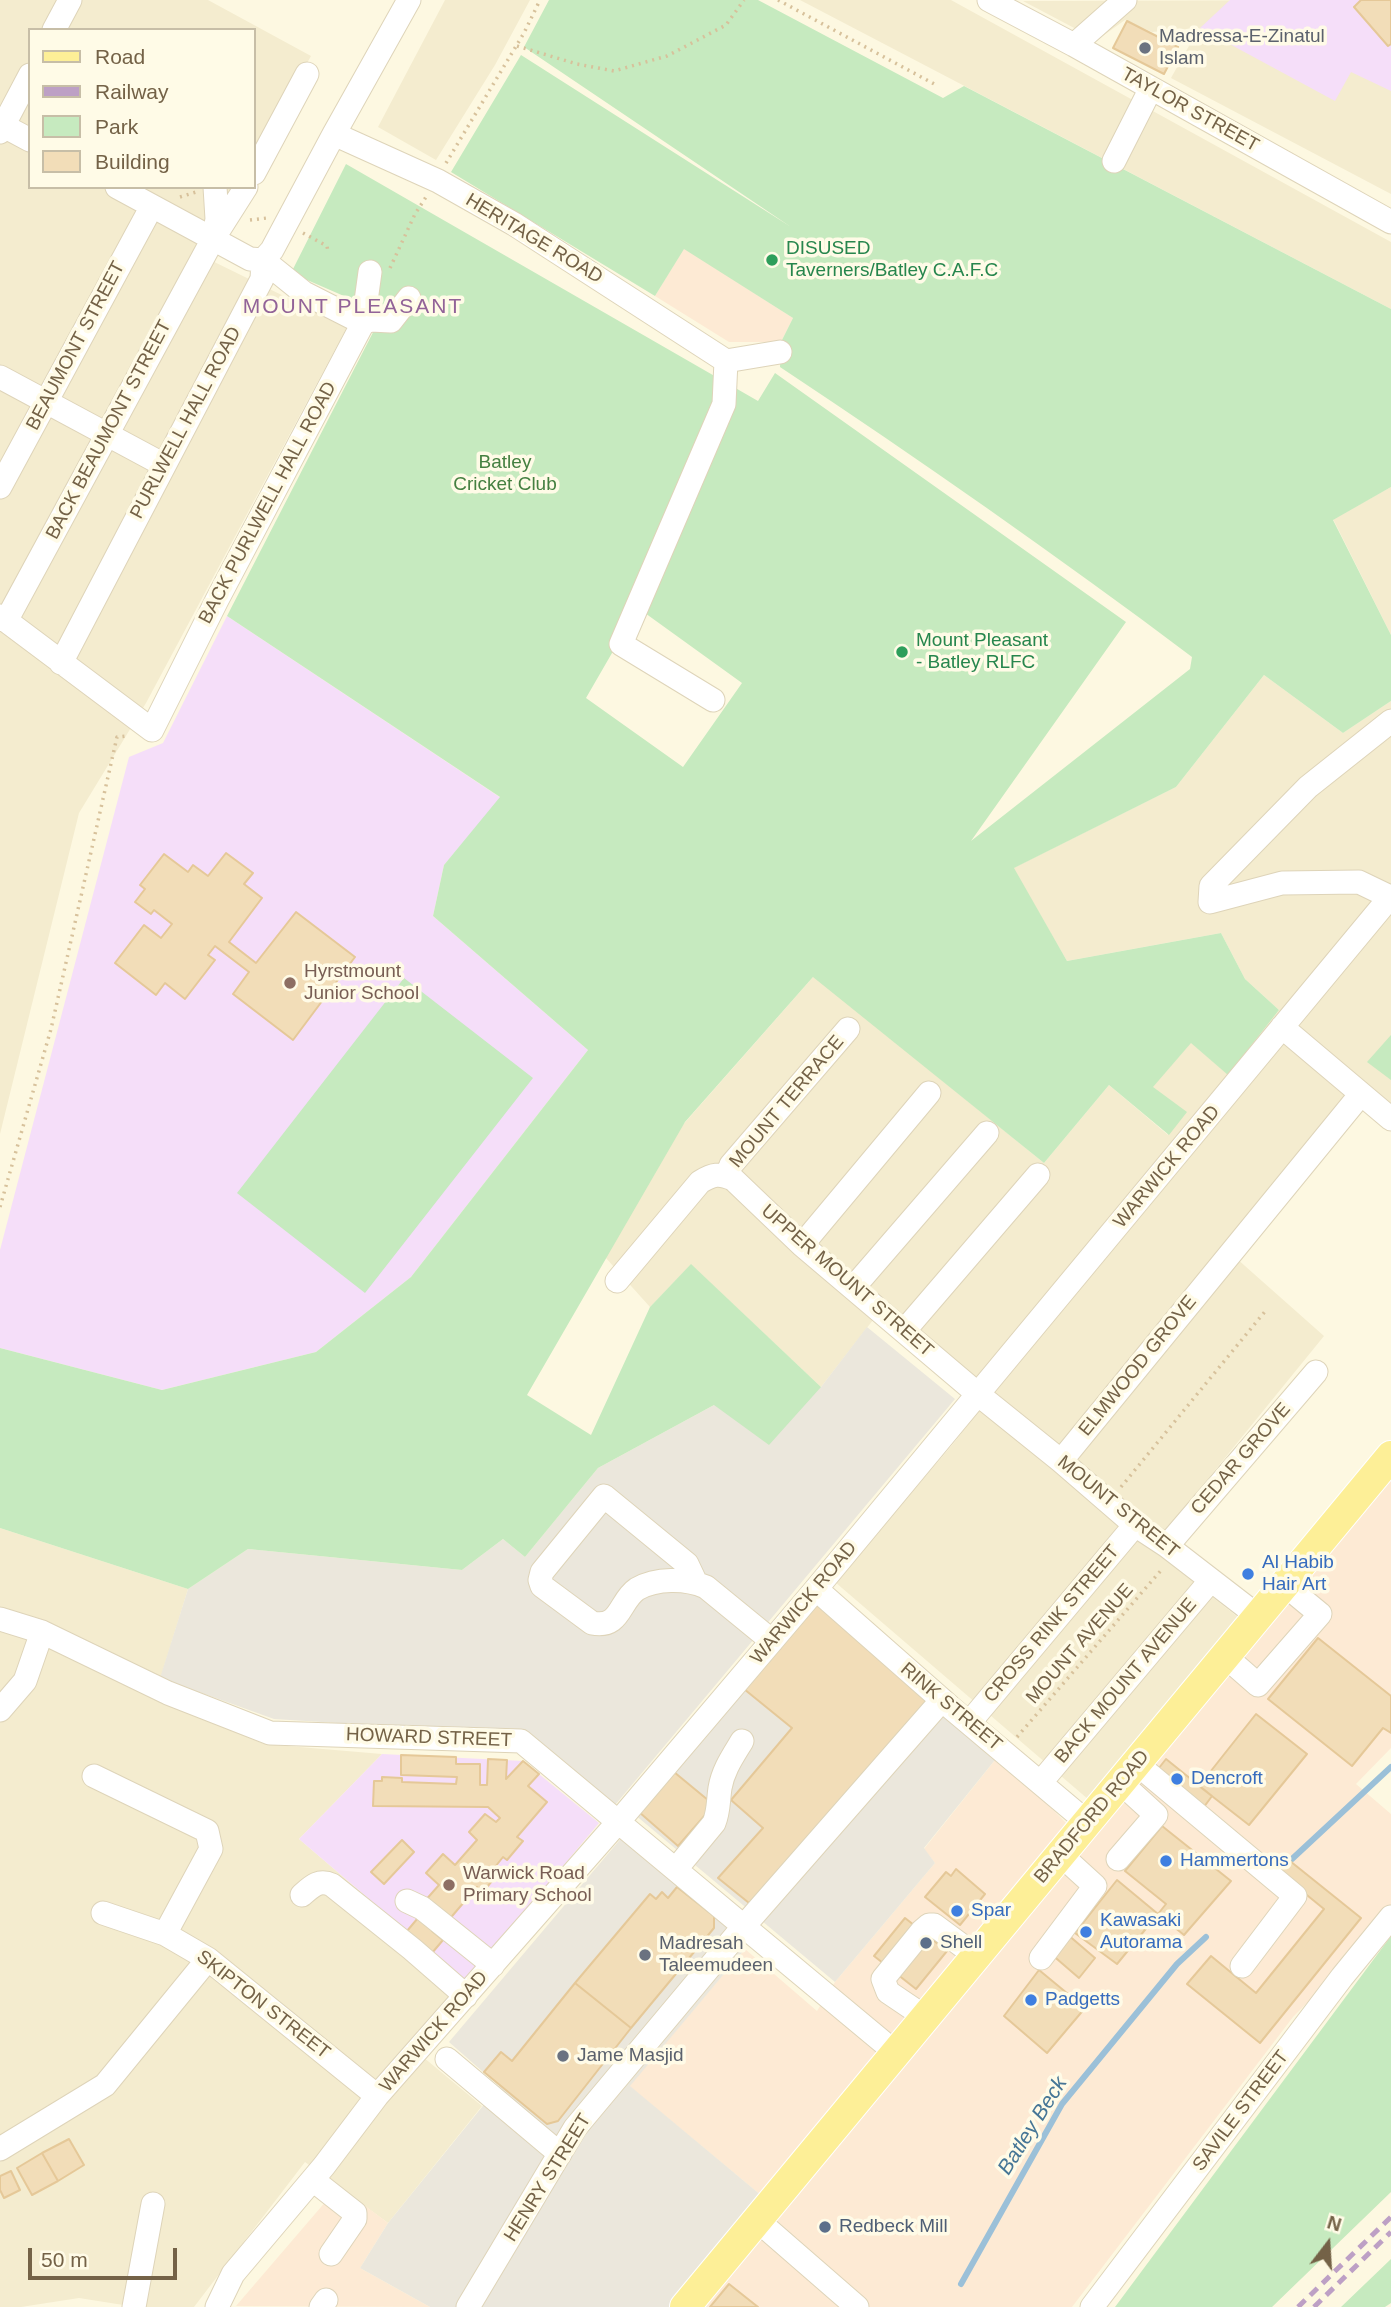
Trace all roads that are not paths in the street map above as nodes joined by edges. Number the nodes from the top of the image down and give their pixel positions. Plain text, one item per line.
1 (70, 0) edge
2 (409, 0) edge
3 (989, 0) edge
4 (1125, 0) edge
5 (55, 28) edge
6 (1074, 45) junction
7 (307, 74) dead end
8 (28, 79) edge
9 (1151, 88) junction
10 (1, 127) edge
11 (334, 134) junction
12 (28, 139) edge
13 (1114, 161) dead end
14 (256, 169) edge
15 (121, 189) edge
16 (215, 189) edge
17 (245, 189) edge
18 (152, 206) junction
19 (1391, 222) edge
20 (213, 239) junction
21 (263, 260) junction
22 (379, 273) road end
23 (409, 298) dead end
24 (363, 323) junction
25 (780, 352) dead end
26 (726, 360) junction
27 (0, 377) edge
28 (46, 402) junction
29 (106, 435) junction
30 (164, 465) junction
31 (0, 487) edge
32 (3, 618) edge
33 (61, 663) junction
34 (713, 700) dead end
35 (1391, 721) edge
36 (1391, 897) edge
37 (1282, 1027) junction
38 (853, 1033) dead end
39 (929, 1093) dead end
40 (1361, 1094) junction
41 (1391, 1119) edge
42 (987, 1133) dead end
43 (1038, 1175) dead end
44 (725, 1177) junction
45 (802, 1245) junction
46 (617, 1281) dead end
47 (853, 1288) junction
48 (904, 1331) junction
49 (1316, 1372) dead end
50 (979, 1395) junction
51 (1391, 1456) edge
52 (1061, 1461) junction
53 (1135, 1525) junction
54 (1171, 1549) junction
55 (688, 1576) junction
56 (1210, 1580) junction
57 (1285, 1585) junction
58 (816, 1589) junction
59 (1259, 1618) junction
60 (0, 1619) edge
61 (42, 1632) junction
62 (772, 1642) junction
63 (1226, 1657) junction
64 (942, 1700) junction
65 (0, 1710) edge
66 (969, 1723) junction
67 (743, 1741) dead end
68 (1129, 1774) junction
69 (94, 1776) dead end
70 (1041, 1782) junction
71 (619, 1821) junction
72 (1088, 1822) junction
73 (1061, 1855) junction
74 (1118, 1860) dead end
75 (676, 1870) junction
76 (302, 1895) dead end
77 (407, 1901) dead end
78 (103, 1913) dead end
79 (1391, 1917) edge
80 (744, 1926) junction
81 (165, 1934) junction
82 (976, 1956) junction
83 (1041, 1958) dead end
84 (208, 1959) junction
85 (493, 1965) junction
86 (1242, 1966) dead end
87 (466, 1996) junction
88 (925, 2017) junction
89 (896, 2053) junction
90 (447, 2059) dead end
91 (377, 2096) junction
92 (0, 2149) edge
93 (560, 2154) junction
94 (313, 2180) junction
95 (153, 2204) dead end
96 (757, 2220) junction
97 (331, 2254) dead end
98 (134, 2307) edge
99 (217, 2307) edge
100 (468, 2307) edge
101 (685, 2307) edge
102 (857, 2307) edge
103 (1092, 2307) edge

1 - 5 street
2 - 11 street, PURLWELL HALL ROAD
3 - 6 street, TAYLOR STREET
4 - 6 street
6 - 9 street, TAYLOR STREET
7 - 14 street
8 - 10 street
9 - 13 street
9 - 19 street, TAYLOR STREET
10 - 12 street
11 - 21 street, PURLWELL HALL ROAD
11 - 26 street, HERITAGE ROAD
15 - 18 street
16 - 20 street
17 - 20 street
18 - 20 street
18 - 28 street, BEAUMONT STREET
20 - 21 street
20 - 29 street, BACK BEAUMONT STREET
21 - 24 street
21 - 30 street, PURLWELL HALL ROAD
22 - 24 street, BACK PURLWELL HALL ROAD
23 - 24 street
24 - 33 street, BACK PURLWELL HALL ROAD
25 - 26 street
26 - 34 street
27 - 28 street
28 - 29 street
28 - 31 street, BEAUMONT STREET
29 - 30 street
29 - 32 street, BACK BEAUMONT STREET
30 - 33 street, PURLWELL HALL ROAD
32 - 33 street
35 - 36 street
36 - 37 street, WARWICK ROAD
37 - 40 street
37 - 50 street, WARWICK ROAD
38 - 44 street, MOUNT TERRACE
39 - 45 street
40 - 41 street
40 - 52 street, ELMWOOD GROVE
42 - 47 street
43 - 48 street
44 - 45 street, UPPER MOUNT STREET
44 - 46 street, MOUNT TERRACE
45 - 47 street, UPPER MOUNT STREET
47 - 48 street, UPPER MOUNT STREET
48 - 50 street, UPPER MOUNT STREET
49 - 54 street, CEDAR GROVE
50 - 52 street, MOUNT STREET
50 - 58 street, WARWICK ROAD
51 - 57 main road, BRADFORD ROAD
52 - 53 street, MOUNT STREET
53 - 54 street, MOUNT STREET
53 - 66 street, CROSS RINK STREET
54 - 56 street, MOUNT STREET
55 - 55 street
55 - 62 street
56 - 59 street, MOUNT STREET
56 - 70 street, BACK MOUNT AVENUE
57 - 59 main road, BRADFORD ROAD
57 - 63 street
58 - 62 street, WARWICK ROAD
58 - 64 street, RINK STREET
59 - 63 main road, BRADFORD ROAD
60 - 61 street, HOWARD STREET
61 - 65 street
61 - 71 street, HOWARD STREET
62 - 71 street, WARWICK ROAD
63 - 68 main road, BRADFORD ROAD
64 - 66 street, RINK STREET
64 - 80 street, HENRY STREET
66 - 70 street, RINK STREET
67 - 75 street
68 - 72 main road, BRADFORD ROAD
68 - 74 street
68 - 86 street
69 - 81 street
70 - 72 street, RINK STREET
71 - 75 street, HOWARD STREET
71 - 85 street, WARWICK ROAD
72 - 73 main road, BRADFORD ROAD
73 - 82 main road, BRADFORD ROAD
73 - 83 street
75 - 80 street, HOWARD STREET
76 - 87 street
77 - 85 street
78 - 81 street, SKIPTON STREET
79 - 103 street, SAVILE STREET
80 - 89 street, HOWARD STREET
80 - 93 street, HENRY STREET
81 - 84 street, SKIPTON STREET
82 - 88 main road, BRADFORD ROAD
82 - 88 street
84 - 91 street, SKIPTON STREET
84 - 92 street
85 - 87 street, WARWICK ROAD
87 - 91 street, WARWICK ROAD
88 - 89 main road, BRADFORD ROAD
89 - 96 main road, BRADFORD ROAD
90 - 93 street
91 - 94 street, WARWICK ROAD
93 - 100 street, HENRY STREET
94 - 97 street
94 - 99 street, WARWICK ROAD
95 - 98 street
96 - 101 main road, BRADFORD ROAD
96 - 102 street

